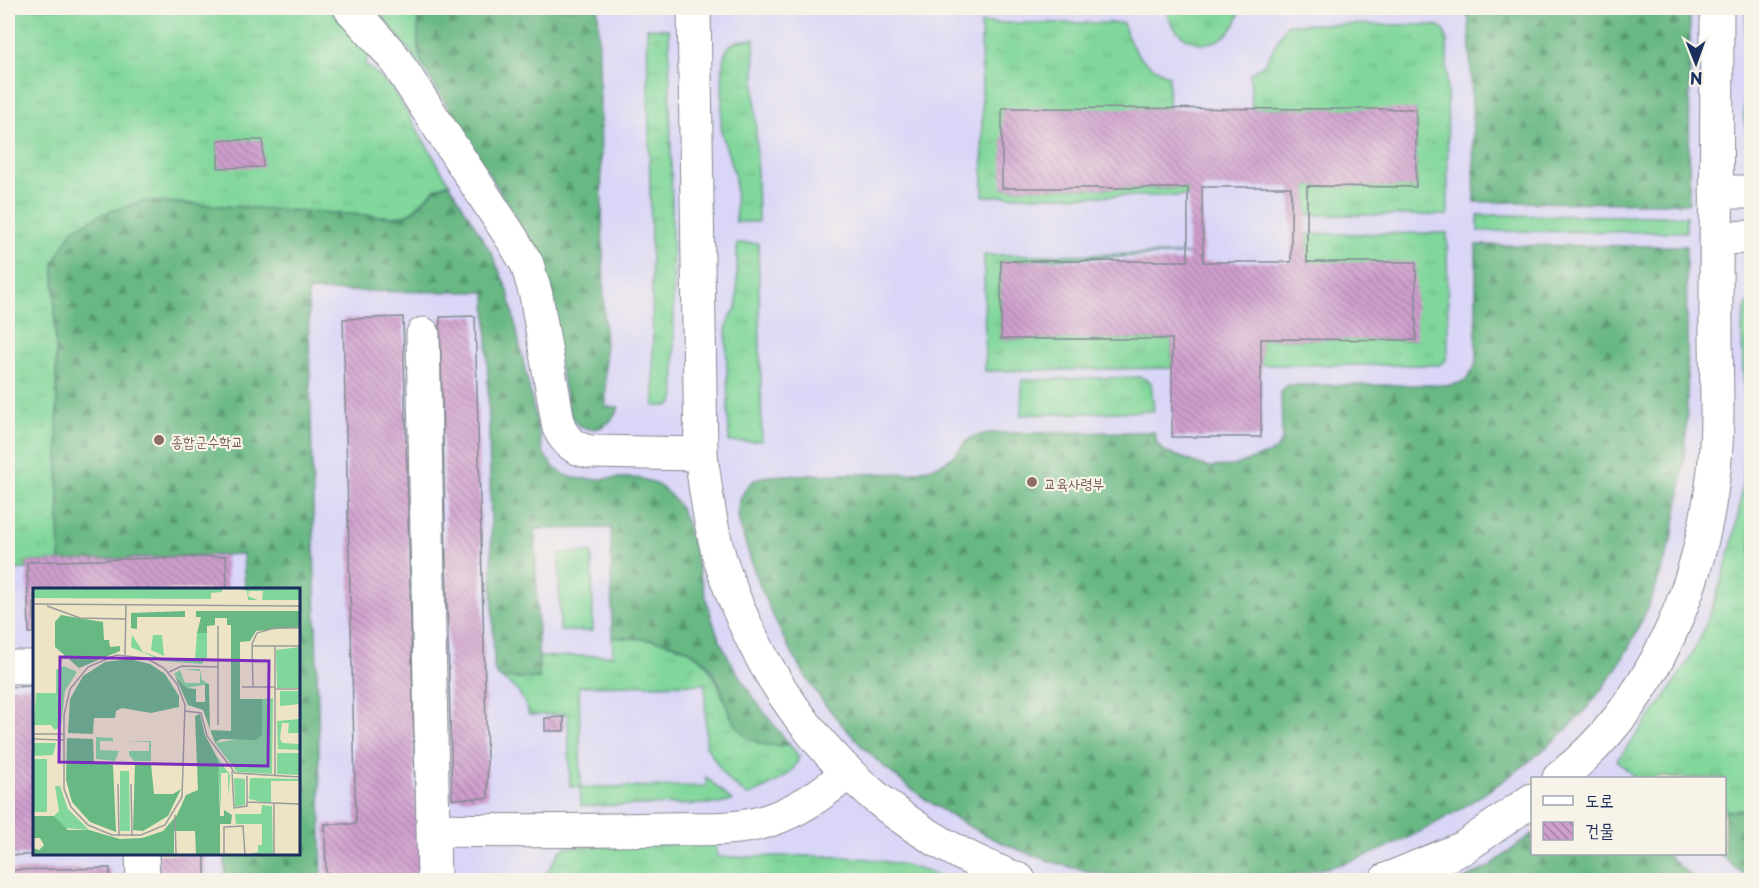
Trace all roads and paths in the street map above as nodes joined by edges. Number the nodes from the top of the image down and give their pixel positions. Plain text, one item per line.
1 (350, 8) edge
2 (694, 8) edge
3 (1717, 8) edge
4 (1716, 192) junction
5 (1752, 192) edge
6 (1752, 237) edge
7 (1717, 238) junction
8 (423, 334) dead end
9 (701, 454) junction
10 (8, 667) edge
11 (33, 667) edge
12 (848, 773) junction
13 (1560, 777) edge
14 (1531, 801) edge
15 (433, 830) junction
16 (142, 855) edge
17 (143, 880) edge
18 (434, 880) edge
19 (1019, 880) edge
20 (1386, 880) edge

1 - 9 street
2 - 9 street
3 - 4 street
4 - 5 street
4 - 7 street
6 - 7 street
7 - 13 street
8 - 15 street
9 - 12 street
10 - 11 street
12 - 15 street
12 - 19 street
14 - 20 street
15 - 18 street
16 - 17 street

